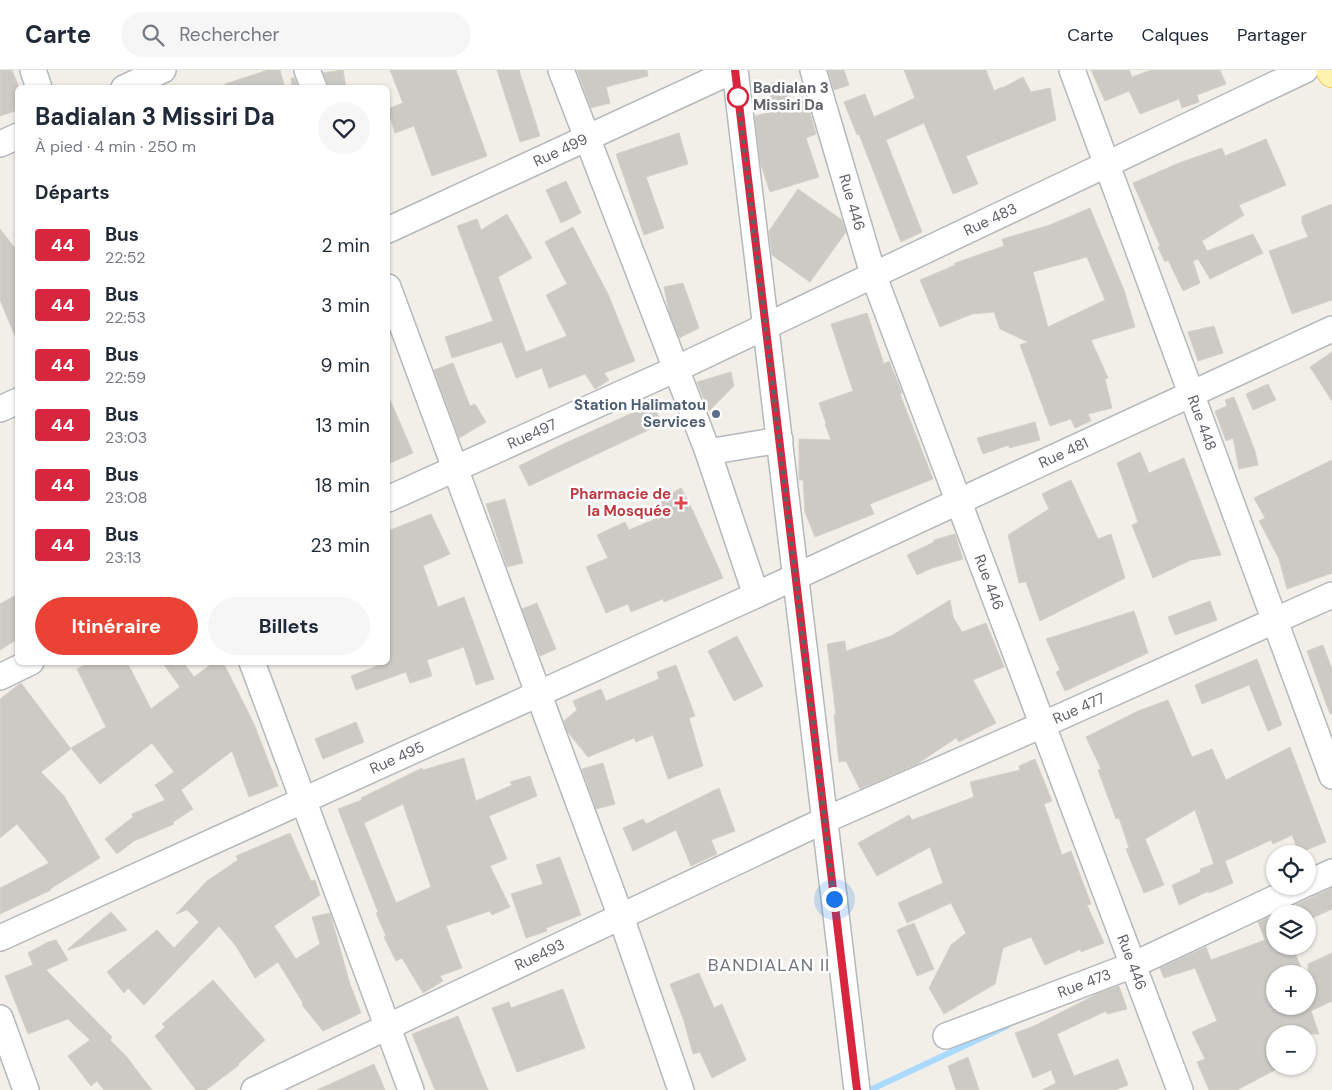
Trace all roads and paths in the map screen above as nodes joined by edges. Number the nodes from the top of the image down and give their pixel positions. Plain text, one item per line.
1 (33, 70) edge
2 (163, 70) edge
3 (307, 70) edge
4 (561, 70) edge
5 (734, 70) edge
6 (812, 70) edge
7 (1072, 70) edge
8 (1305, 70) edge
9 (38, 85) edge
10 (130, 85) edge
11 (313, 85) edge
12 (15, 137) edge
13 (586, 138) junction
14 (0, 144) edge
15 (1106, 164) junction
16 (390, 229) edge
17 (873, 274) junction
18 (390, 291) edge
19 (766, 325) junction
20 (1332, 329) edge
21 (676, 369) junction
22 (1191, 394) junction
23 (15, 402) edge
24 (0, 409) edge
25 (780, 440) junction
26 (708, 452) junction
27 (455, 468) junction
28 (390, 498) edge
29 (958, 502) junction
30 (795, 577) junction
31 (1332, 594) edge
32 (756, 595) junction
33 (1275, 620) junction
34 (25, 665) edge
35 (253, 665) edge
36 (0, 677) edge
37 (538, 694) junction
38 (1042, 725) junction
39 (1332, 776) edge
40 (303, 800) junction
41 (825, 820) junction
42 (1332, 872) edge
43 (1316, 879) edge
44 (1282, 895) edge
45 (620, 916) junction
46 (0, 938) edge
47 (1133, 965) junction
48 (0, 1018) edge
49 (388, 1027) junction
50 (946, 1036) dead end
51 (26, 1090) edge
52 (254, 1090) edge
53 (411, 1090) edge
54 (681, 1090) edge
55 (857, 1090) edge
56 (1180, 1090) edge

1 - 9 street
2 - 10 street
3 - 11 street
4 - 13 street
5 - 13 street, Rue 499
5 - 19 street
6 - 17 street, Rue 446
7 - 15 street, Rue 448
8 - 15 street, Rue 483
12 - 14 street
13 - 16 street, Rue 499
13 - 21 street
15 - 17 street, Rue 483
15 - 22 street, Rue 448
17 - 19 street, Rue 483
17 - 29 street, Rue 446
18 - 27 street
19 - 21 street, Rue 483
19 - 25 street
20 - 22 street, Rue 481
21 - 26 street
21 - 27 street, Rue497
22 - 29 street, Rue 481
22 - 33 street, Rue 448
23 - 24 street
25 - 26 street
25 - 30 street
26 - 32 street
27 - 28 street, Rue497
27 - 37 street
29 - 30 street, Rue 481
29 - 38 street, Rue 446
30 - 32 street, Rue 495
30 - 41 street
31 - 33 street, Rue 477
32 - 37 street, Rue 495
33 - 38 street, Rue 477
33 - 39 street, Rue 448
34 - 36 street
35 - 40 street
37 - 40 street, Rue 495
37 - 45 street
38 - 41 street, Rue 477
38 - 47 street, Rue 446
40 - 46 street, Rue 495
40 - 49 street
41 - 45 street, Rue493
41 - 55 street
42 - 43 street
44 - 47 street, Rue 473
45 - 49 street, Rue493
45 - 54 street
47 - 50 street, Rue 473
47 - 56 street, Rue 446
48 - 51 street
49 - 52 street, Rue493
49 - 53 street

